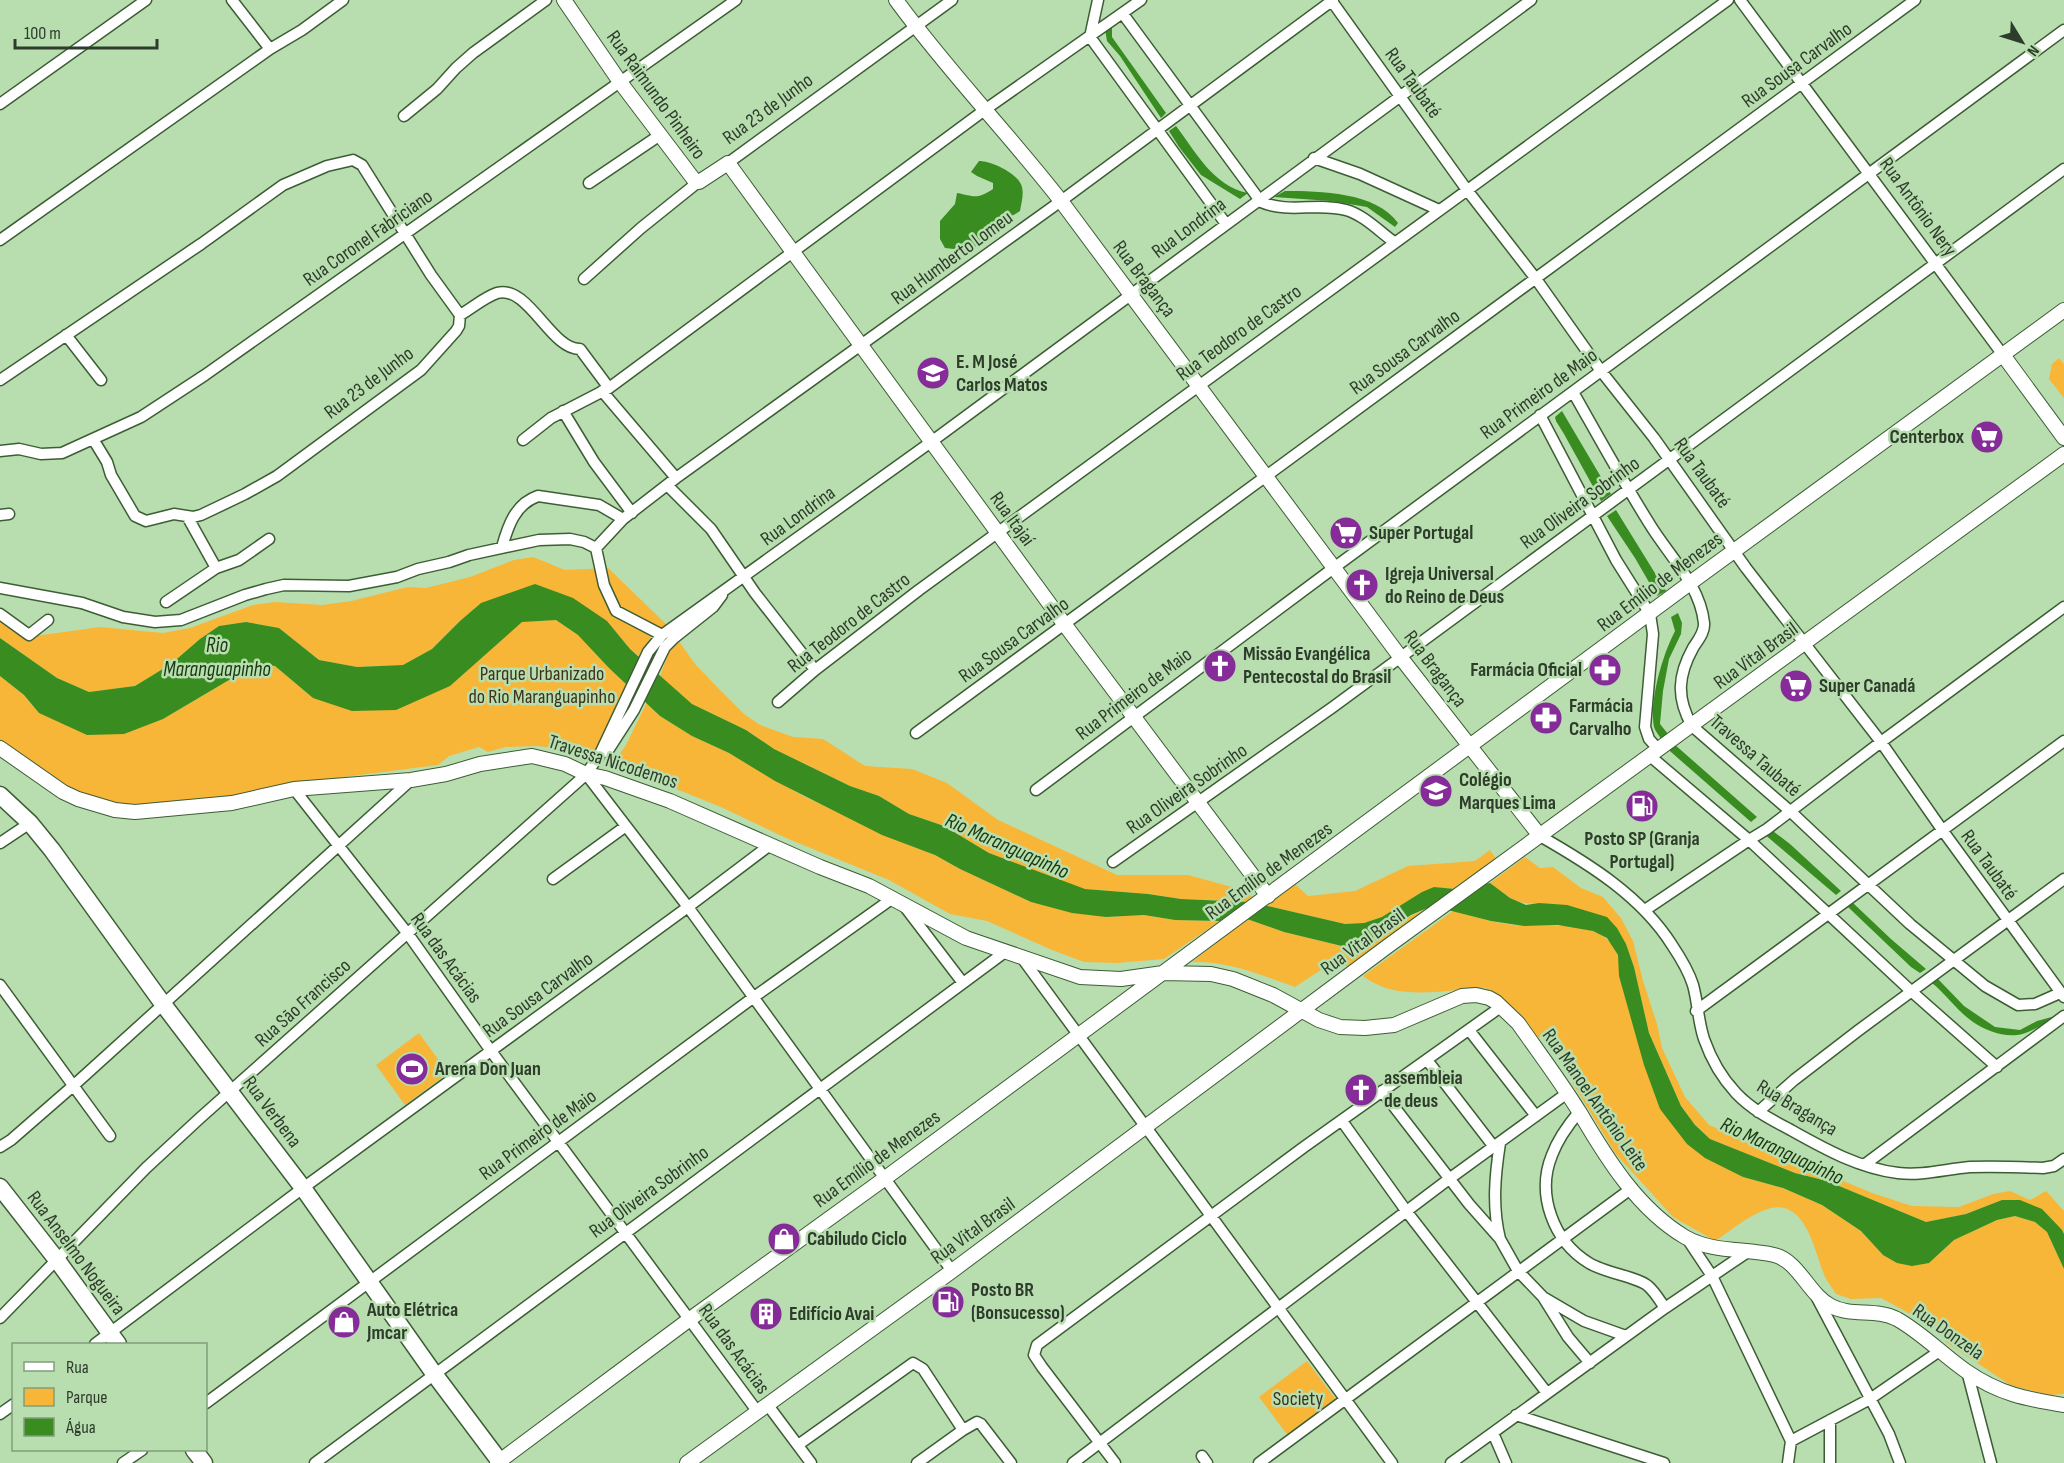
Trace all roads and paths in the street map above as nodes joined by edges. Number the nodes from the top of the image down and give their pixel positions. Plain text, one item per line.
1 (146, 0) edge
2 (232, 0) edge
3 (343, 0) edge
4 (546, 0) edge
5 (564, 0) edge
6 (736, 0) edge
7 (896, 0) edge
8 (952, 0) edge
9 (1098, 0) edge
10 (1141, 0) edge
11 (1332, 0) edge
12 (1531, 0) edge
13 (1728, 0) edge
14 (1740, 0) edge
15 (1915, 0) edge
16 (1122, 14) junction
17 (916, 27) junction
18 (2064, 30) edge
19 (1090, 37) junction
20 (270, 49) junction
21 (620, 82) junction
22 (1803, 84) junction
23 (1401, 96) junction
24 (0, 104) edge
25 (1191, 104) junction
26 (986, 110) junction
27 (404, 116) dead end
28 (1156, 130) junction
29 (660, 135) junction
30 (1314, 158) junction
31 (728, 162) junction
32 (2064, 170) edge
33 (1869, 175) junction
34 (589, 183) dead end
35 (697, 183) junction
36 (1467, 190) junction
37 (1258, 200) junction
38 (1061, 201) junction
39 (1439, 210) junction
40 (1226, 224) junction
41 (405, 234) junction
42 (0, 240) edge
43 (1394, 242) junction
44 (794, 252) junction
45 (1934, 263) junction
46 (584, 279) dead end
47 (1536, 279) junction
48 (1131, 294) junction
49 (2064, 310) edge
50 (460, 315) junction
51 (66, 335) junction
52 (863, 346) junction
53 (2003, 355) junction
54 (1601, 371) junction
55 (0, 380) edge
56 (101, 380) dead end
57 (1199, 385) junction
58 (605, 390) junction
59 (1573, 392) junction
60 (563, 411) junction
61 (1540, 415) junction
62 (2064, 438) edge
63 (93, 439) junction
64 (523, 440) dead end
65 (931, 442) junction
66 (0, 451) edge
67 (2064, 454) edge
68 (1669, 460) junction
69 (1266, 476) junction
70 (672, 482) junction
71 (1628, 489) junction
72 (187, 516) junction
73 (628, 516) junction
74 (1593, 516) junction
75 (999, 533) junction
76 (269, 539) dead end
77 (502, 547) junction
78 (596, 549) junction
79 (1734, 551) junction
80 (1335, 567) junction
81 (216, 568) junction
82 (744, 577) junction
83 (1690, 583) junction
84 (0, 588) edge
85 (724, 592) junction
86 (166, 603) dead end
87 (2064, 607) edge
88 (0, 614) edge
89 (1650, 614) junction
90 (48, 620) dead end
91 (1065, 625) junction
92 (662, 635) junction
93 (1805, 644) junction
94 (1401, 658) junction
95 (815, 670) junction
96 (778, 702) dead end
97 (1134, 716) junction
98 (1692, 726) junction
99 (916, 733) dead end
100 (2064, 741) edge
101 (1881, 742) junction
102 (1469, 747) junction
103 (0, 748) edge
104 (1654, 753) junction
105 (586, 774) junction
106 (411, 780) junction
107 (294, 789) junction
108 (1036, 790) dead end
109 (0, 795) edge
110 (1200, 803) junction
111 (1790, 811) junction
112 (30, 823) junction
113 (626, 826) junction
114 (1943, 831) junction
115 (1540, 836) junction
116 (1749, 840) junction
117 (0, 843) edge
118 (770, 845) junction
119 (340, 846) junction
120 (1113, 862) dead end
121 (553, 879) dead end
122 (2064, 879) edge
123 (1869, 885) junction
124 (1264, 899) junction
125 (899, 902) junction
126 (688, 908) junction
127 (1645, 910) junction
128 (1829, 915) junction
129 (2008, 920) junction
130 (408, 934) junction
131 (1005, 952) junction
132 (1022, 958) junction
133 (1952, 960) junction
134 (1163, 973) junction
135 (963, 983) junction
136 (0, 985) edge
137 (1911, 991) junction
138 (2062, 995) edge
139 (754, 997) junction
140 (5, 1000) edge
141 (163, 1004) junction
142 (1502, 1006) junction
143 (1303, 1010) junction
144 (1696, 1011) junction
145 (2064, 1016) edge
146 (1469, 1030) junction
147 (1079, 1035) junction
148 (491, 1051) junction
149 (1427, 1060) junction
150 (1997, 1066) junction
151 (74, 1086) junction
152 (820, 1090) junction
153 (1382, 1091) junction
154 (230, 1092) junction
155 (1566, 1094) junction
156 (1579, 1112) junction
157 (1758, 1112) junction
158 (1536, 1116) junction
159 (1342, 1121) junction
160 (1146, 1127) junction
161 (110, 1136) dead end
162 (560, 1142) junction
163 (1497, 1145) junction
164 (0, 1148) edge
165 (2064, 1159) edge
166 (1863, 1165) junction
167 (884, 1179) junction
168 (1449, 1179) junction
169 (0, 1187) edge
170 (303, 1188) junction
171 (1632, 1188) junction
172 (1407, 1212) junction
173 (1211, 1217) junction
174 (625, 1232) junction
175 (1686, 1237) junction
176 (1500, 1239) junction
177 (1563, 1239) junction
178 (1749, 1251) junction
179 (57, 1260) junction
180 (1518, 1270) junction
181 (952, 1271) junction
182 (1712, 1276) junction
183 (369, 1281) junction
184 (1816, 1295) junction
185 (1543, 1297) junction
186 (1476, 1302) junction
187 (1278, 1308) junction
188 (1665, 1308) junction
189 (0, 1318) edge
190 (690, 1319) junction
191 (1626, 1336) junction
192 (114, 1339) edge
193 (99, 1343) edge
194 (1941, 1350) junction
195 (1590, 1363) junction
196 (1967, 1371) junction
197 (435, 1375) junction
198 (1547, 1394) junction
199 (1870, 1399) junction
200 (1345, 1400) junction
201 (207, 1402) edge
202 (2064, 1405) edge
203 (762, 1408) junction
204 (1516, 1415) junction
205 (1830, 1420) junction
206 (963, 1430) junction
207 (1493, 1433) junction
208 (1791, 1441) junction
209 (1099, 1443) junction
210 (798, 1444) junction
211 (139, 1451) edge
212 (499, 1462) edge
213 (123, 1463) edge
214 (315, 1463) edge
215 (687, 1463) edge
216 (811, 1463) edge
217 (917, 1463) edge
218 (1011, 1463) edge
219 (1073, 1463) edge
220 (1115, 1463) edge
221 (1259, 1463) edge
222 (1392, 1463) edge
223 (1451, 1463) edge
224 (1506, 1463) edge
225 (1664, 1463) edge
226 (1788, 1463) edge
227 (1830, 1463) edge
228 (1900, 1463) edge
229 (1991, 1463) edge

1 - 24 street
2 - 20 street
3 - 20 street
4 - 27 street
5 - 21 street, Rua Raimundo Pinheiro
6 - 21 street, Rua Coronel Fabriciano
7 - 17 street, Rua Bragança
8 - 17 street, Rua 23 de Junho
9 - 19 street
10 - 16 street
11 - 23 street, Rua Taubaté
11 - 25 street, Rua Humberto Lomeu
12 - 23 street, Rua Londrina
13 - 36 street, Rua Teodoro de Castro
14 - 22 street, Rua Antônio Nery
15 - 22 street, Rua Sousa Carvalho
16 - 19 street
16 - 25 street
17 - 26 street, Rua Bragança
17 - 31 street, Rua 23 de Junho
18 - 33 street, Rua Primeiro de Maio
19 - 26 street
19 - 28 street
20 - 42 street
21 - 29 street, Rua Raimundo Pinheiro
21 - 41 street, Rua Coronel Fabriciano
22 - 33 street, Rua Antônio Nery
22 - 47 street, Rua Sousa Carvalho
23 - 30 street, Rua Londrina
23 - 36 street, Rua Taubaté
25 - 28 street, Rua Humberto Lomeu
25 - 37 street
26 - 38 street, Rua Bragança
26 - 44 street
28 - 38 street, Rua Humberto Lomeu
28 - 40 street
29 - 34 street
29 - 35 street, Rua Raimundo Pinheiro
30 - 37 street, Rua Londrina
30 - 39 street
31 - 35 street, Rua 23 de Junho
31 - 44 street, Rua Itajaí
32 - 45 street, Rua Oliveira Sobrinho
33 - 45 street, Rua Antônio Nery
33 - 54 street, Rua Primeiro de Maio
35 - 46 street, Rua 23 de Junho
36 - 39 street, Rua Teodoro de Castro
36 - 47 street, Rua Taubaté
37 - 40 street, Rua Londrina
37 - 43 street
38 - 48 street, Rua Bragança
38 - 52 street, Rua Humberto Lomeu
39 - 43 street, Rua Teodoro de Castro
40 - 48 street, Rua Londrina
41 - 50 street
41 - 51 street
41 - 63 street, Rua Coronel Fabriciano
43 - 57 street, Rua Teodoro de Castro
44 - 52 street, Rua Itajaí
44 - 58 street
45 - 53 street, Rua Antônio Nery
45 - 68 street, Rua Oliveira Sobrinho
47 - 54 street, Rua Taubaté
47 - 69 street, Rua Sousa Carvalho
48 - 57 street, Rua Bragança
48 - 65 street, Rua Londrina
49 - 53 street, Rua Emílio de Menezes
50 - 58 street
50 - 72 street, Rua 23 de Junho
51 - 55 street
51 - 56 street
52 - 65 street, Rua Itajaí
52 - 70 street, Rua Humberto Lomeu
53 - 62 street, Rua Antônio Nery
53 - 79 street, Rua Emílio de Menezes
54 - 59 street, Rua Primeiro de Maio
54 - 68 street, Rua Taubaté
57 - 69 street, Rua Bragança
57 - 75 street, Rua Teodoro de Castro
58 - 60 street
58 - 70 street
59 - 61 street, Rua Primeiro de Maio
59 - 71 street, Travessa Taubaté
60 - 64 street
60 - 73 street
61 - 74 street
61 - 80 street, Rua Primeiro de Maio
63 - 66 street, Rua Coronel Fabriciano
63 - 72 street, Rua 23 de Junho
65 - 75 street, Rua Itajaí
65 - 82 street, Rua Londrina
67 - 93 street, Rua Vital Brasil
68 - 71 street, Rua Oliveira Sobrinho
68 - 79 street, Rua Taubaté
69 - 80 street, Rua Bragança
69 - 91 street, Rua Sousa Carvalho
70 - 73 street, Rua Humberto Lomeu
70 - 82 street
71 - 74 street, Rua Oliveira Sobrinho
71 - 83 street, Travessa Taubaté
72 - 81 street
73 - 77 street
73 - 78 street, Rua Humberto Lomeu
74 - 89 street
74 - 94 street, Rua Oliveira Sobrinho
75 - 91 street, Rua Itajaí
75 - 95 street, Rua Teodoro de Castro
76 - 81 street
77 - 78 street
77 - 84 street
78 - 92 street
79 - 83 street, Rua Emílio de Menezes
79 - 93 street, Rua Taubaté
80 - 94 street, Rua Bragança
80 - 97 street, Rua Primeiro de Maio
81 - 86 street
82 - 85 street, Rua Londrina
82 - 95 street
83 - 89 street, Rua Emílio de Menezes
83 - 98 street, Travessa Taubaté
85 - 92 street
85 - 105 street
87 - 101 street
88 - 90 street
89 - 102 street, Rua Emílio de Menezes
89 - 104 street
91 - 97 street, Rua Itajaí
91 - 99 street, Rua Sousa Carvalho
92 - 105 street
93 - 98 street, Rua Vital Brasil
93 - 101 street, Rua Taubaté
94 - 102 street, Rua Bragança
94 - 110 street, Rua Oliveira Sobrinho
95 - 96 street, Rua Teodoro de Castro
97 - 108 street, Rua Primeiro de Maio
97 - 110 street, Rua Itajaí
98 - 104 street, Rua Vital Brasil
98 - 111 street, Travessa Taubaté
100 - 114 street
101 - 111 street
101 - 114 street, Rua Taubaté
102 - 115 street, Rua Bragança
102 - 124 street, Rua Emílio de Menezes
103 - 107 street, Travessa Nicodemos
104 - 115 street, Rua Vital Brasil
104 - 116 street
105 - 106 street, Travessa Nicodemos
105 - 113 street
105 - 118 street, Travessa Nicodemos
105 - 130 street, Rua São Francisco
106 - 107 street, Travessa Nicodemos
106 - 119 street
107 - 119 street, Rua das Acácias
109 - 112 main road, Rua Verbena
110 - 120 street, Rua Oliveira Sobrinho
110 - 124 street, Rua Itajaí
111 - 116 street
111 - 123 street, Travessa Taubaté
112 - 117 street
112 - 141 main road, Rua Verbena
113 - 121 street
113 - 126 street
114 - 123 street
114 - 129 street, Rua Taubaté
115 - 127 street, Rua Bragança
115 - 143 street, Rua Vital Brasil
116 - 127 street
116 - 128 street
118 - 125 street, Travessa Nicodemos
118 - 126 street, Rua Sousa Carvalho
119 - 130 street, Rua das Acácias
119 - 141 street
122 - 129 street
123 - 128 street
123 - 133 street, Travessa Taubaté
124 - 134 street, Rua Emílio de Menezes
125 - 131 street, Travessa Nicodemos
125 - 135 street
125 - 139 street, Rua Primeiro de Maio
126 - 139 street
126 - 148 street, Rua Sousa Carvalho
127 - 144 street, Rua Bragança
128 - 137 street
128 - 144 street
129 - 133 street
129 - 138 street, Rua Taubaté
130 - 148 street, Rua das Acácias
130 - 154 street, Rua São Francisco
131 - 132 street, Travessa Nicodemos
131 - 135 street, Rua Oliveira Sobrinho
132 - 134 street, Travessa Nicodemos
132 - 147 street
133 - 137 street
133 - 138 street, Travessa Taubaté
134 - 143 street, Travessa Nicodemos
134 - 147 street, Rua Emílio de Menezes
135 - 152 street, Rua Oliveira Sobrinho
136 - 140 street
137 - 150 street
137 - 157 street
139 - 152 street
139 - 162 street, Rua Primeiro de Maio
140 - 151 street
141 - 151 street
141 - 154 main road, Rua Verbena
142 - 143 street, Travessa Nicodemos
142 - 146 street
142 - 155 street, Rua Manoel Antônio Leite
143 - 160 street, Rua Vital Brasil
144 - 157 street, Rua Bragança
145 - 150 street
146 - 149 street
146 - 158 street
147 - 160 street
147 - 167 street, Rua Emílio de Menezes
148 - 162 street, Rua das Acácias
148 - 170 street, Rua Sousa Carvalho
149 - 153 street
149 - 163 street
150 - 166 street
151 - 161 street
151 - 164 street
152 - 167 street
152 - 174 street, Rua Oliveira Sobrinho
153 - 159 street
153 - 168 street
154 - 170 main road, Rua Verbena
154 - 179 street, Rua São Francisco
155 - 156 street, Rua Manoel Antônio Leite
155 - 158 street
156 - 171 street, Rua Manoel Antônio Leite
156 - 177 street
157 - 166 street, Rua Bragança
158 - 163 street
159 - 172 street
159 - 173 street
160 - 173 street
160 - 181 street, Rua Vital Brasil
162 - 174 street, Rua das Acácias
162 - 183 street, Rua Primeiro de Maio
163 - 168 street
163 - 176 street
165 - 166 street, Rua Bragança
167 - 181 street
167 - 190 street, Rua Emílio de Menezes
168 - 172 street
168 - 176 street
169 - 179 main road, Rua Anselmo Nogueira
170 - 183 main road, Rua Verbena
170 - 192 street, Rua Sousa Carvalho
171 - 175 street, Rua Manoel Antônio Leite
171 - 177 street
172 - 186 street
172 - 187 street
173 - 187 street
173 - 209 street
174 - 190 street, Rua das Acácias
174 - 197 street, Rua Oliveira Sobrinho
175 - 178 street, Rua Donzela
175 - 182 street, Rua Manoel Antônio Leite
176 - 180 street
177 - 180 street
177 - 188 street
178 - 182 street
178 - 184 street, Rua Donzela
179 - 189 street, Rua São Francisco
179 - 192 main road, Rua Anselmo Nogueira
180 - 185 street
180 - 186 street
181 - 203 street, Rua Vital Brasil
182 - 188 street
182 - 208 street, Rua Manoel Antônio Leite
183 - 197 main road, Rua Verbena
183 - 201 street, Rua Primeiro de Maio
184 - 194 street, Rua Donzela
184 - 199 street
185 - 191 street
185 - 195 street
186 - 198 street
186 - 200 street
187 - 200 street
187 - 209 street
188 - 191 street
190 - 203 street, Rua das Acácias
190 - 212 street, Rua Emílio de Menezes
191 - 195 street
192 - 193 street, Rua Sousa Carvalho
194 - 196 street, Rua Donzela
194 - 199 street
195 - 198 street
196 - 202 street, Rua Donzela
196 - 229 street
197 - 212 main road, Rua Verbena
197 - 214 street, Rua Oliveira Sobrinho
198 - 204 street
199 - 205 street
199 - 228 street
200 - 221 street
200 - 222 street
203 - 210 street, Rua das Acácias
203 - 215 street, Rua Vital Brasil
204 - 207 street
204 - 225 street
205 - 208 street
205 - 227 street
206 - 210 street
206 - 217 street
206 - 218 street
207 - 223 street
207 - 224 street
208 - 226 street
209 - 219 street
209 - 220 street
210 - 216 street, Rua das Acácias
211 - 213 street

